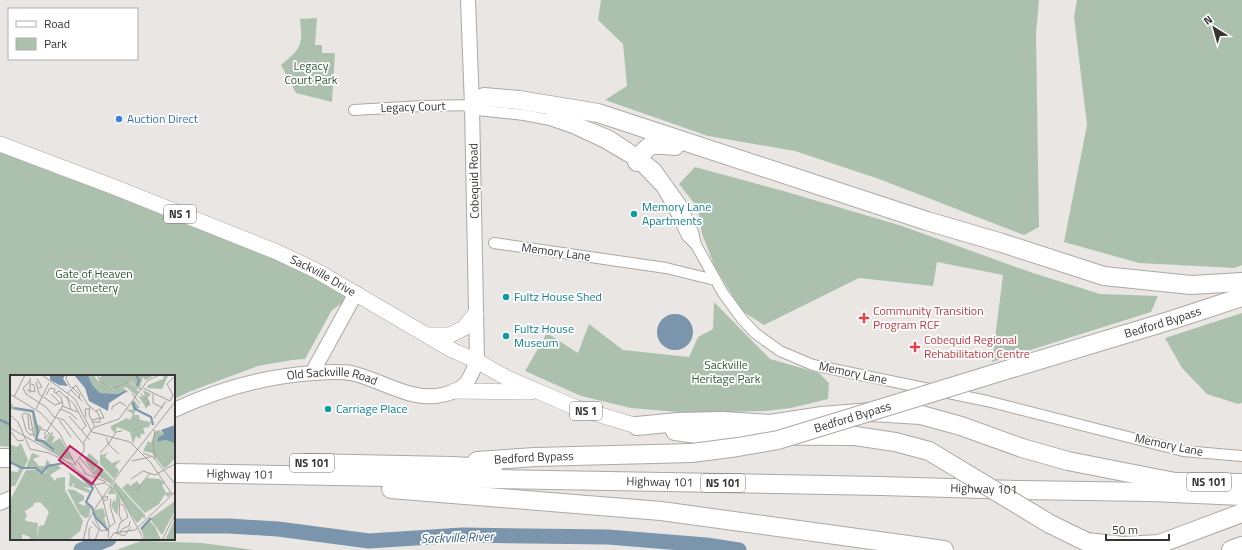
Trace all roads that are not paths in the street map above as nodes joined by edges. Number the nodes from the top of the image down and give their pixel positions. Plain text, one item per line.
1 (468, 0) edge
2 (472, 106) junction
3 (354, 110) dead end
4 (0, 144) edge
5 (709, 150) junction
6 (638, 159) junction
7 (494, 243) dead end
8 (715, 280) junction
9 (1242, 282) edge
10 (356, 293) junction
11 (1242, 297) edge
12 (476, 313) junction
13 (426, 335) junction
14 (477, 361) junction
15 (312, 373) junction
16 (454, 391) junction
17 (536, 392) junction
18 (175, 410) edge
19 (637, 426) junction
20 (1242, 456) edge
21 (175, 461) edge
22 (451, 466) junction
23 (175, 473) edge
24 (203, 473) junction
25 (1175, 482) junction
26 (1242, 483) edge
27 (1242, 496) edge
28 (10, 498) edge
29 (0, 503) edge
30 (1242, 513) edge
31 (1087, 542) junction
32 (1242, 546) edge
33 (944, 550) edge
34 (1107, 550) edge
35 (1231, 550) edge

1 - 2 street, Cobequid Road
2 - 3 street, Legacy Court
2 - 5 highway
2 - 6 street, Legacy Court
2 - 12 street, Cobequid Road
4 - 10 main road, Sackville Drive / NS 1
5 - 6 highway
5 - 9 highway
6 - 8 street, Legacy Court
7 - 8 street, Memory Lane
8 - 20 street, Memory Lane
10 - 13 main road, Sackville Drive / NS 1
10 - 15 street
11 - 22 highway, Bedford Bypass, bridge
12 - 13 main road
12 - 14 street, Cobequid Road
13 - 14 main road, Sackville Drive / NS 1
14 - 16 street
14 - 17 main road, Sackville Drive / NS 1
15 - 16 street, Old Sackville Road
15 - 18 street, Old Sackville Road
16 - 17 main road
17 - 19 main road, Sackville Drive / NS 1
19 - 25 highway
19 - 31 highway, bridge
21 - 22 highway, Highway 101 / NS 101
22 - 25 highway, Highway 101 / NS 101
23 - 24 highway, Highway 101 / NS 101
24 - 27 highway, Highway 101 / NS 101
24 - 33 highway
25 - 26 highway, Highway 101 / NS 101
28 - 29 street
30 - 31 highway
31 - 34 highway
32 - 35 highway

